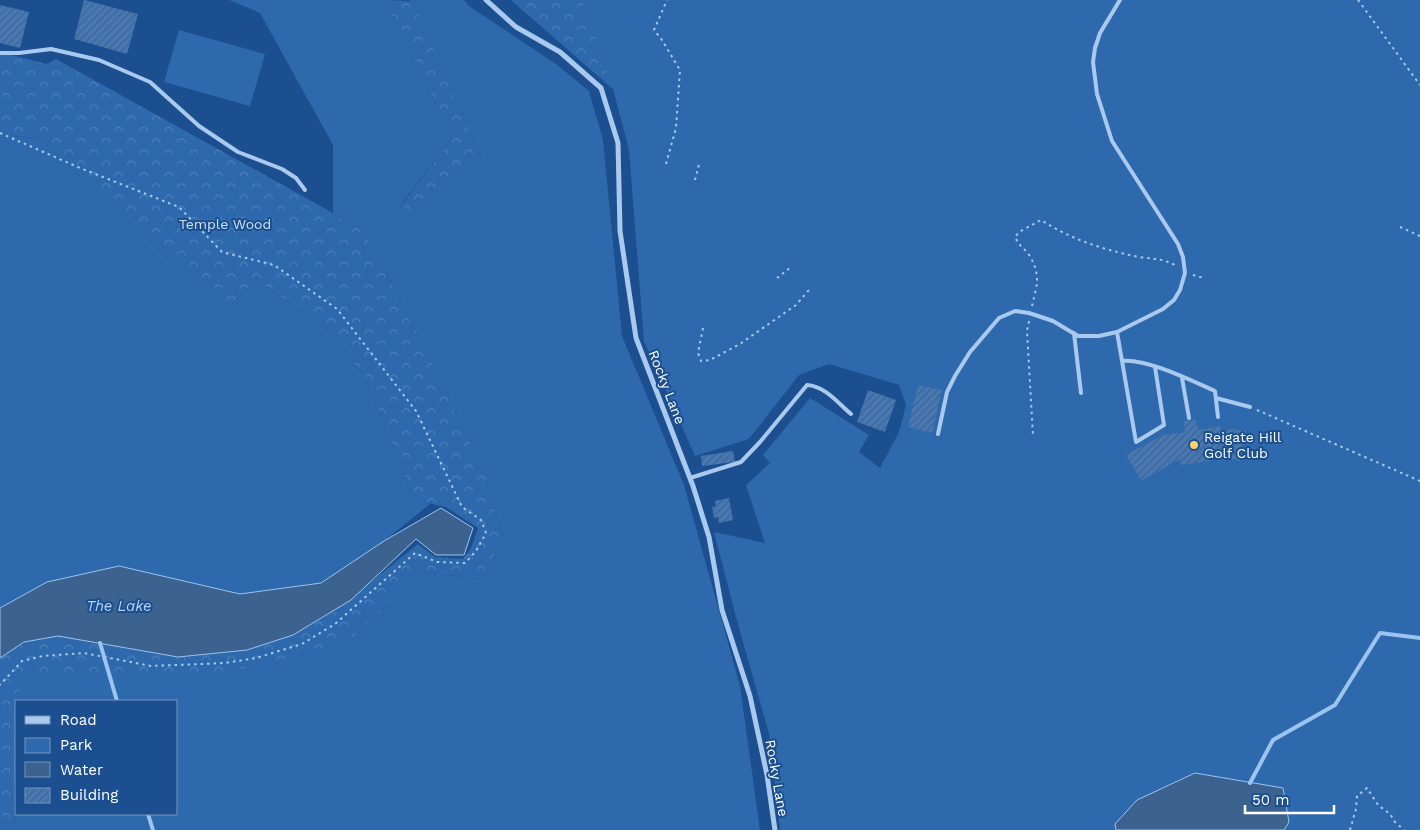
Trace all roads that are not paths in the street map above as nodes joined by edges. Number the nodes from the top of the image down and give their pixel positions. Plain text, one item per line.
1 (486, 0) edge
2 (1120, 0) edge
3 (0, 53) edge
4 (305, 190) dead end
5 (1117, 332) junction
6 (1074, 334) junction
7 (1122, 361) junction
8 (1155, 367) junction
9 (1182, 378) junction
10 (1081, 393) dead end
11 (1216, 398) junction
12 (1250, 407) road end
13 (852, 414) dead end
14 (1218, 416) dead end
15 (1189, 418) dead end
16 (938, 434) dead end
17 (690, 478) junction
18 (775, 830) edge

1 - 17 street, Rocky Lane
2 - 5 lane
3 - 4 lane
5 - 6 lane
5 - 7 lane
6 - 10 lane
6 - 16 lane
7 - 8 lane
7 - 8 lane
8 - 9 lane
9 - 11 lane
9 - 15 lane
11 - 12 lane
11 - 14 lane
13 - 17 lane
17 - 18 street, Rocky Lane

